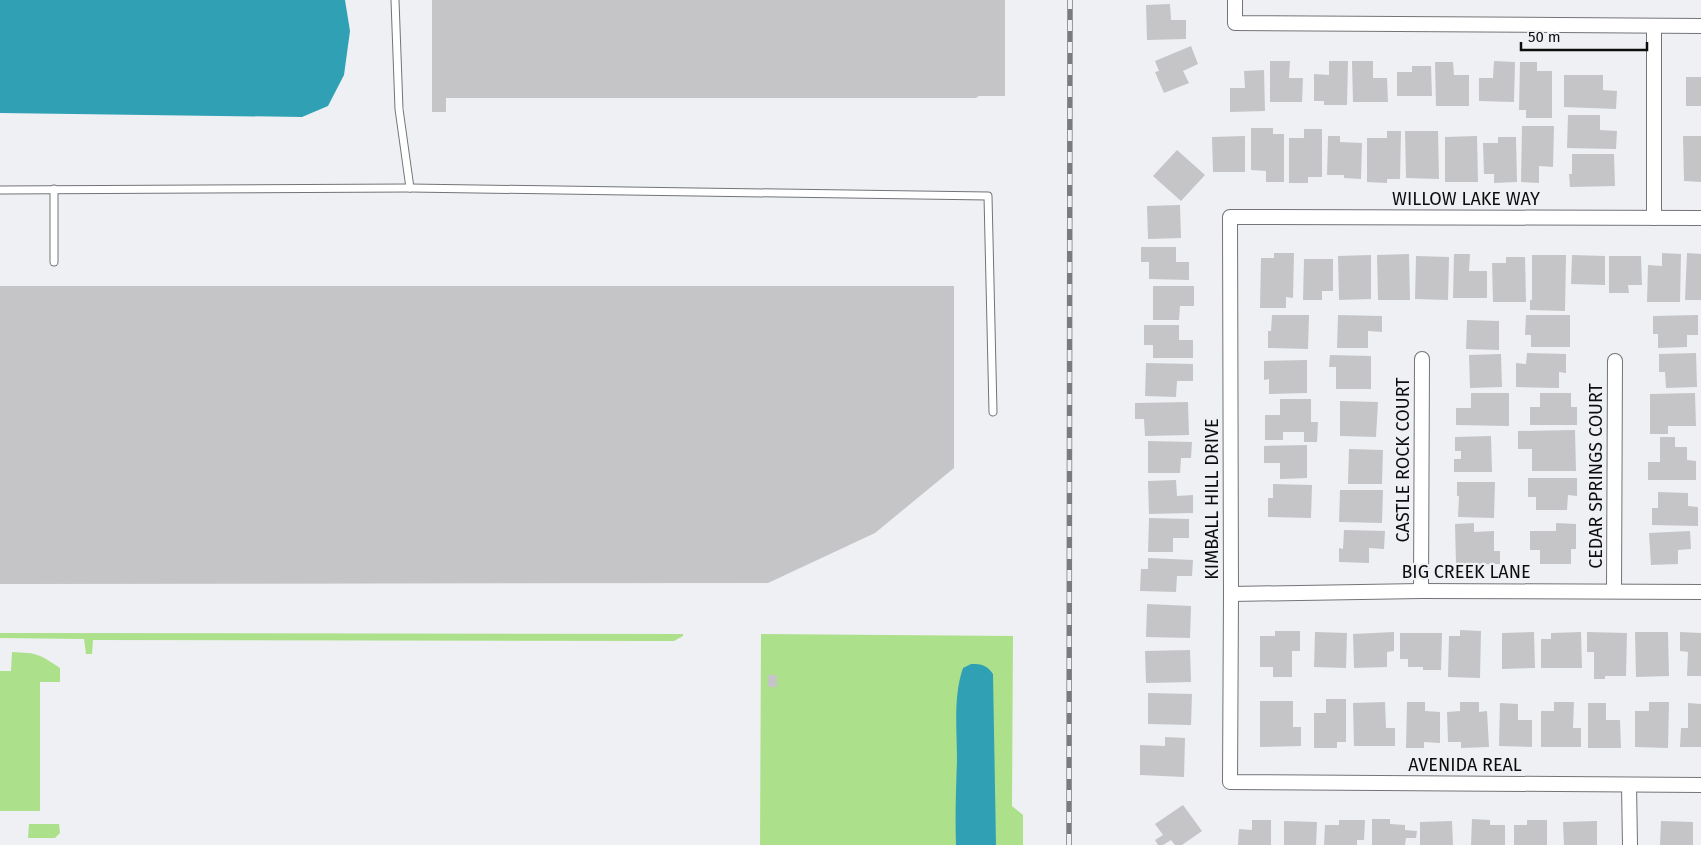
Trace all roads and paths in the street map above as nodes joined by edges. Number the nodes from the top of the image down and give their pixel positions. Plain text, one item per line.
1 (395, 0) edge
2 (1235, 0) edge
3 (1654, 26) junction
4 (1701, 26) edge
5 (410, 188) junction
6 (54, 189) junction
7 (0, 190) edge
8 (1230, 217) joint
9 (1654, 218) junction
10 (1701, 218) edge
11 (54, 262) dead end
12 (1422, 359) dead end
13 (1615, 361) dead end
14 (993, 412) dead end
15 (1614, 590) junction
16 (1421, 591) junction
17 (1701, 592) edge
18 (1231, 594) junction
19 (1230, 782) joint
20 (1629, 785) junction
21 (1701, 785) edge
22 (1630, 845) edge

1 - 5 lane
2 - 3 street
3 - 4 street
3 - 9 street
5 - 6 lane
5 - 14 lane
6 - 7 lane
6 - 11 lane
8 - 9 street, WILLOW LAKE WAY
8 - 18 street, KIMBALL HILL DRIVE
9 - 10 street, WILLOW LAKE WAY
12 - 16 street, CASTLE ROCK COURT
13 - 15 street, CEDAR SPRINGS COURT
15 - 16 street, BIG CREEK LANE
15 - 17 street, BIG CREEK LANE
16 - 18 street, BIG CREEK LANE
18 - 19 street, KIMBALL HILL DRIVE
19 - 20 street, AVENIDA REAL
20 - 21 street, AVENIDA REAL
20 - 22 street

